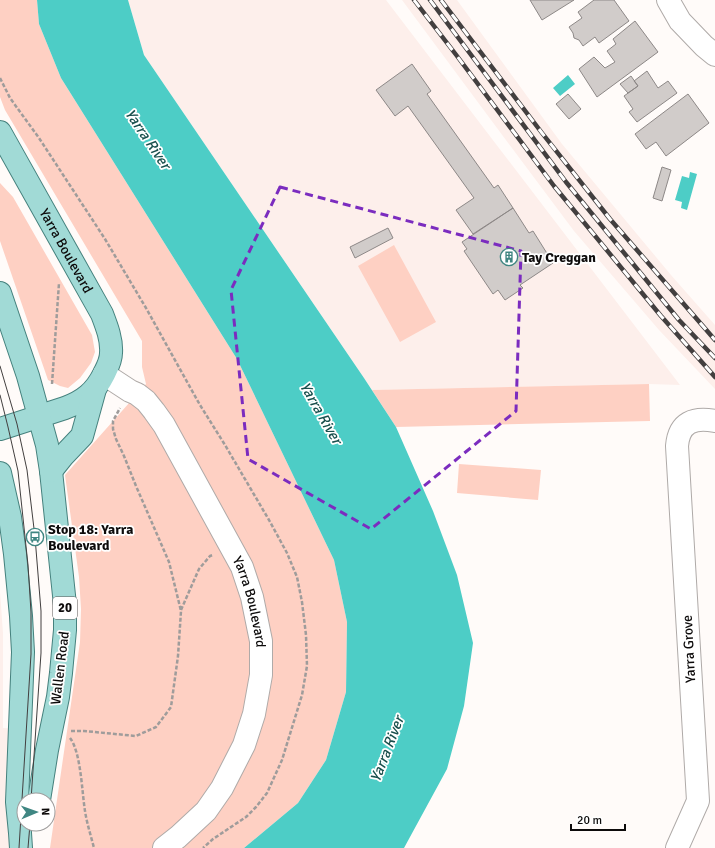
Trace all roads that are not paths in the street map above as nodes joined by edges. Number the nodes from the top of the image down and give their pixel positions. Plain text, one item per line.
1 (668, 0) edge
2 (715, 55) edge
3 (0, 132) edge
4 (0, 293) edge
5 (100, 381) junction
6 (40, 416) junction
7 (715, 420) edge
8 (0, 429) edge
9 (51, 471) junction
10 (0, 473) edge
11 (40, 792) edge
12 (706, 802) edge
13 (32, 832) edge
14 (21, 848) edge
15 (28, 848) edge
16 (164, 848) edge
17 (677, 848) edge

1 - 2 street
3 - 5 main road, Yarra Boulevard
4 - 6 main road, 20
5 - 6 main road
5 - 9 main road
5 - 16 street, Yarra Boulevard
6 - 8 main road
6 - 9 main road, Wallen Road / 20
7 - 12 street, Yarra Grove
9 - 11 main road, Wallen Road / 20
10 - 14 main road
12 - 17 street, Yarra Grove
13 - 15 main road

